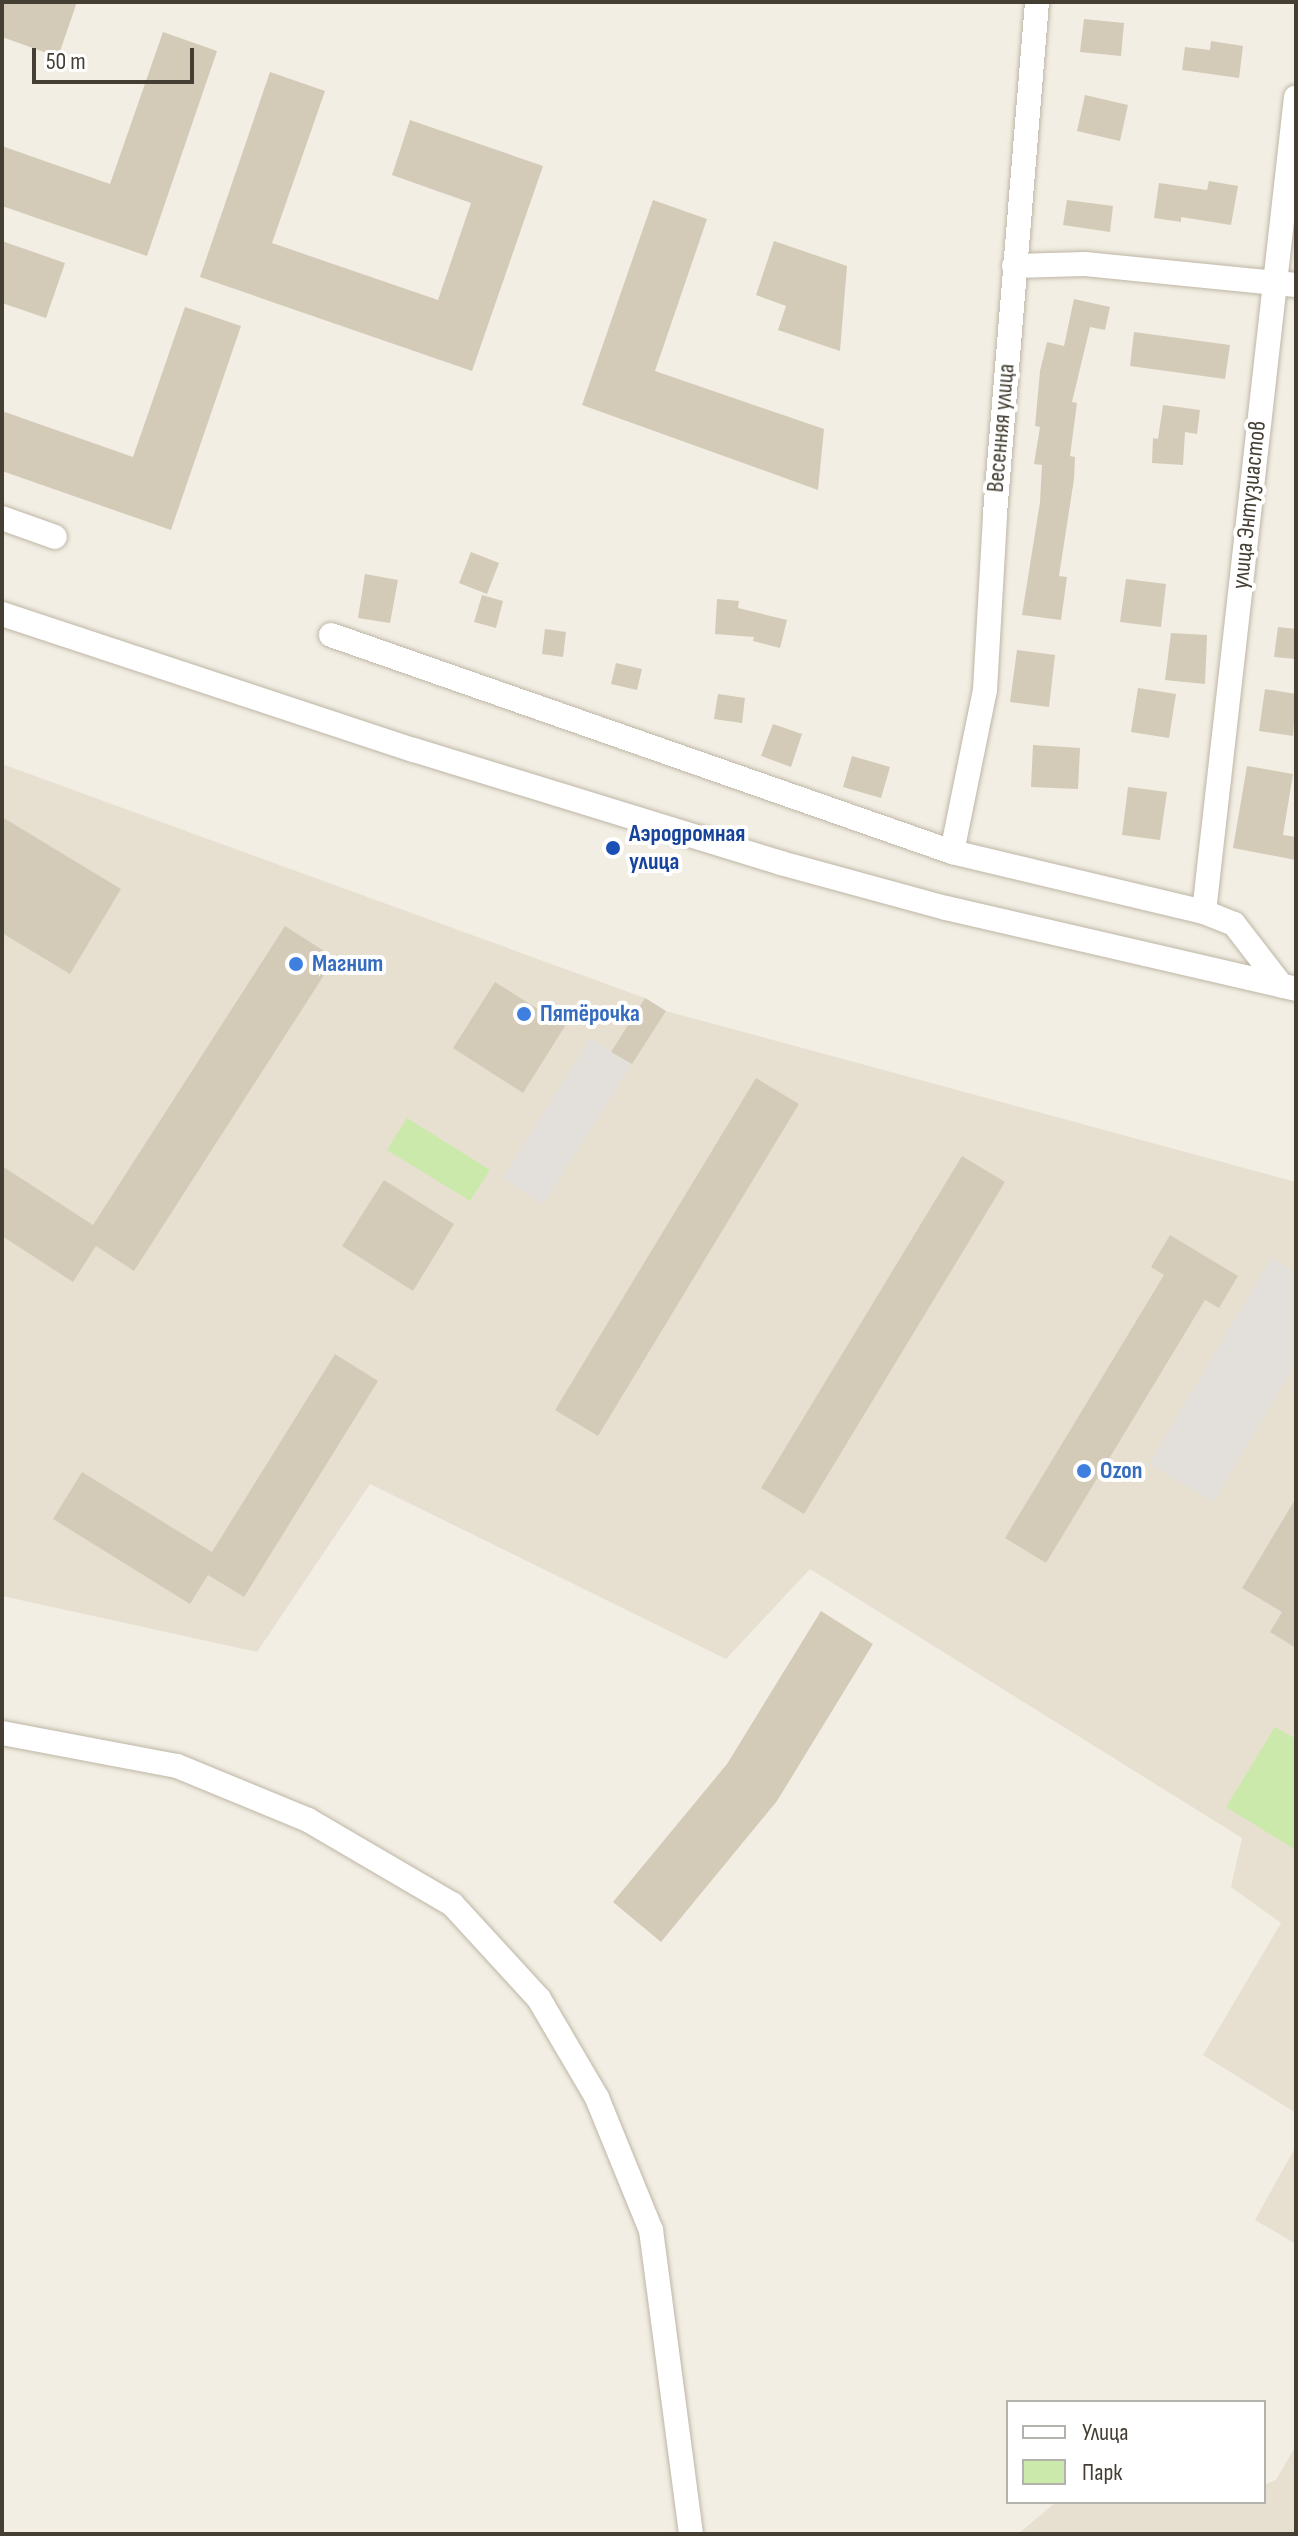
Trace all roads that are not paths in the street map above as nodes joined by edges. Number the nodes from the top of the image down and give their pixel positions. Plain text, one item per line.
1 (1037, 2) edge
2 (1296, 97) edge
3 (1014, 266) junction
4 (1285, 284) edge
5 (2, 518) edge
6 (55, 537) dead end
7 (2, 614) edge
8 (331, 635) dead end
9 (952, 852) junction
10 (1204, 912) junction
11 (1289, 988) edge
12 (2, 1733) edge
13 (691, 2534) edge

1 - 3 street, Весенняя улица
2 - 4 street, улица Энтузиастов
3 - 4 street
3 - 9 street, Весенняя улица
4 - 10 street, улица Энтузиастов
5 - 6 street
7 - 11 street
8 - 9 street
9 - 10 street
10 - 11 street
12 - 13 street

